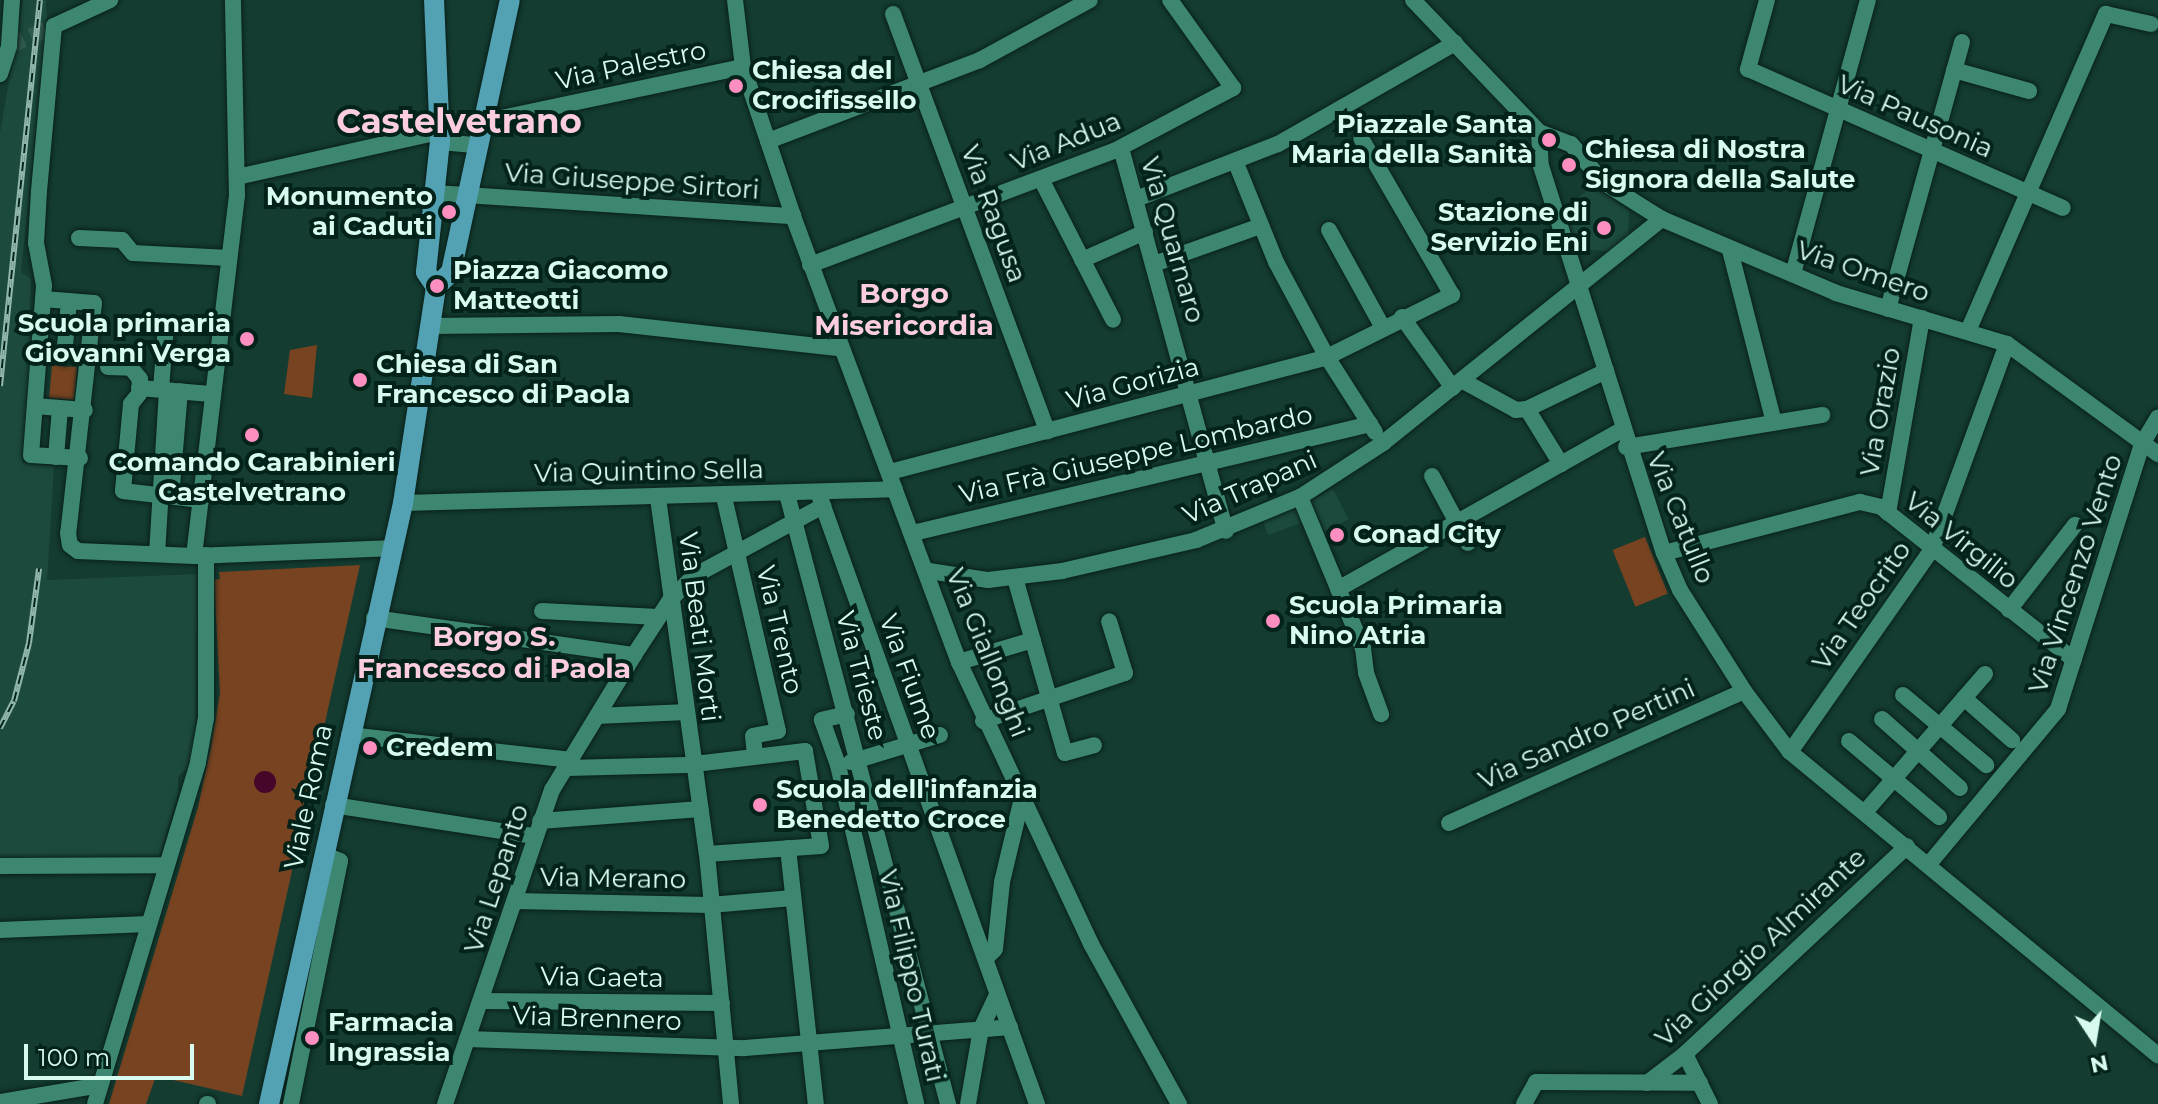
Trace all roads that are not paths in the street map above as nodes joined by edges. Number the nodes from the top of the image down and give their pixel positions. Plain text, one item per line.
1 (12, 0) edge
2 (110, 0) edge
3 (233, 0) edge
4 (434, 0) edge
5 (510, 0) edge
6 (735, 0) edge
7 (1090, 0) edge
8 (1170, 0) edge
9 (1413, 0) edge
10 (1767, 0) edge
11 (1868, 0) edge
12 (893, 14) dead end
13 (2151, 24) dead end
14 (1962, 42) dead end
15 (1455, 43) junction
16 (4, 50) edge
17 (743, 67) junction
18 (1954, 70) junction
19 (0, 74) edge
20 (919, 83) junction
21 (2029, 91) dead end
22 (1837, 110) junction
23 (482, 122) junction
24 (1539, 132) junction
25 (439, 137) junction
26 (1361, 138) dead end
27 (768, 141) junction
28 (477, 145) junction
29 (1121, 148) junction
30 (1931, 152) junction
31 (1236, 163) junction
32 (237, 177) junction
33 (1041, 179) junction
34 (2026, 192) junction
35 (435, 193) junction
36 (468, 196) junction
37 (1136, 199) junction
38 (965, 207) junction
39 (2063, 208) dead end
40 (793, 216) junction
41 (1662, 219) junction
42 (1260, 226) junction
43 (431, 227) junction
44 (1329, 230) dead end
45 (460, 231) junction
46 (1145, 232) junction
47 (79, 238) dead end
48 (1730, 250) junction
49 (229, 258) junction
50 (1082, 260) junction
51 (1154, 264) junction
52 (810, 265) junction
53 (1793, 274) junction
54 (1579, 285) junction
55 (436, 287) junction
56 (43, 299) junction
57 (69, 301) junction
58 (1888, 309) junction
59 (1402, 317) junction
60 (1922, 318) junction
61 (1113, 320) dead end
62 (166, 325) dead end
63 (430, 326) junction
64 (1383, 328) junction
65 (1968, 331) junction
66 (2007, 344) junction
67 (838, 348) junction
68 (38, 355) junction
69 (64, 357) junction
70 (1327, 357) junction
71 (89, 359) junction
72 (108, 367) dead end
73 (1606, 371) junction
74 (1458, 384) junction
75 (139, 388) junction
76 (169, 390) junction
77 (1190, 393) junction
78 (211, 394) junction
79 (35, 406) junction
80 (60, 408) junction
81 (1527, 409) junction
82 (85, 410) junction
83 (1822, 415) dead end
84 (2158, 417) edge
85 (1774, 422) junction
86 (1370, 424) junction
87 (1621, 430) junction
88 (1047, 431) junction
89 (1383, 443) junction
90 (2142, 444) junction
91 (1626, 447) junction
92 (2158, 454) edge
93 (56, 457) junction
94 (80, 463) junction
95 (1208, 464) junction
96 (1561, 464) junction
97 (890, 472) junction
98 (1432, 476) dead end
99 (895, 489) junction
100 (787, 494) junction
101 (163, 495) junction
102 (724, 497) junction
103 (1300, 497) junction
104 (658, 498) junction
105 (820, 499) junction
106 (201, 500) junction
107 (403, 503) junction
108 (1888, 513) junction
109 (794, 521) junction
110 (1456, 522) junction
111 (2075, 525) dead end
112 (1226, 531) junction
113 (913, 533) junction
114 (1468, 543) dead end
115 (389, 548) junction
116 (1932, 549) junction
117 (737, 553) junction
118 (1664, 553) junction
119 (157, 554) junction
120 (200, 555) junction
121 (929, 571) junction
122 (1015, 578) junction
123 (1338, 589) junction
124 (670, 600) junction
125 (2009, 610) junction
126 (542, 611) dead end
127 (658, 617) junction
128 (374, 618) junction
129 (1109, 621) dead end
130 (1033, 640) junction
131 (634, 655) junction
132 (2074, 660) junction
133 (959, 662) junction
134 (1985, 674) dead end
135 (1744, 691) junction
136 (1903, 695) dead end
137 (1964, 698) junction
138 (1049, 699) junction
139 (685, 712) junction
140 (847, 714) junction
141 (1381, 714) dead end
142 (598, 716) junction
143 (1882, 719) dead end
144 (983, 721) junction
145 (1940, 726) junction
146 (349, 735) junction
147 (940, 735) dead end
148 (2012, 740) dead end
149 (1849, 741) dead end
150 (909, 745) junction
151 (1094, 745) dead end
152 (1918, 751) junction
153 (1790, 752) junction
154 (755, 755) junction
155 (859, 760) junction
156 (695, 762) junction
157 (570, 764) junction
158 (838, 765) junction
159 (1986, 765) dead end
160 (1894, 778) junction
161 (1960, 788) dead end
162 (1022, 798) junction
163 (333, 805) junction
164 (701, 809) junction
165 (1865, 812) junction
166 (1939, 817) dead end
167 (1449, 823) dead end
168 (536, 829) junction
169 (1907, 846) junction
170 (788, 848) junction
171 (323, 854) junction
172 (707, 854) junction
173 (1929, 864) junction
174 (165, 865) junction
175 (0, 866) edge
176 (793, 898) junction
177 (515, 901) junction
178 (710, 905) junction
179 (148, 924) junction
180 (0, 930) edge
181 (987, 957) junction
182 (997, 994) junction
183 (482, 1001) junction
184 (722, 1003) junction
185 (1010, 1027) junction
186 (981, 1029) junction
187 (930, 1034) junction
188 (901, 1036) junction
189 (467, 1039) junction
190 (810, 1042) junction
191 (727, 1047) junction
192 (1685, 1054) junction
193 (2158, 1055) edge
194 (1647, 1083) junction
195 (1700, 1083) junction
196 (100, 1085) junction
197 (0, 1102) edge
198 (95, 1104) edge
199 (269, 1104) edge
200 (291, 1104) edge
201 (445, 1104) edge
202 (731, 1104) edge
203 (816, 1104) edge
204 (916, 1104) edge
205 (948, 1104) edge
206 (968, 1104) edge
207 (1037, 1104) edge
208 (1179, 1104) edge
209 (1524, 1104) edge
210 (1710, 1104) edge

1 - 16 street
2 - 56 street
3 - 32 street
4 - 25 main road
5 - 23 main road
6 - 17 street, Via Giallonghi
7 - 20 street
8 - 29 street, Via Adua
9 - 15 street
10 - 22 street, Via Pausonia
11 - 22 street
12 - 20 street, Via Ragusa
13 - 34 street
14 - 18 street
15 - 24 street
15 - 31 street
16 - 19 street
17 - 23 street, Via Palestro
17 - 27 street, Via Giallonghi
18 - 21 street
18 - 30 street
20 - 27 street
20 - 38 street, Via Ragusa
22 - 30 street, Via Pausonia
22 - 53 street
23 - 28 main road
24 - 41 street, Via Omero
24 - 54 street, Via Catullo
25 - 28 street
25 - 32 street
25 - 35 main road
26 - 59 street, Via Gorizia
27 - 40 street, Via Giallonghi
28 - 36 main road
29 - 33 street, Via Adua
29 - 37 street, Via Quarnaro
30 - 34 street, Via Pausonia
30 - 58 street
31 - 37 street
31 - 42 street
32 - 49 street
33 - 38 street, Via Adua
33 - 50 street
34 - 39 street, Via Pausonia
34 - 65 street
35 - 36 street, Via Giuseppe Sirtori
35 - 43 main road
36 - 40 street, Via Giuseppe Sirtori
36 - 45 main road
37 - 46 street, Via Quarnaro
38 - 52 street, Via Adua
38 - 88 street, Via Ragusa
40 - 52 street, Via Giallonghi
41 - 48 street, Via Omero
41 - 54 street
42 - 51 street
42 - 70 street
43 - 45 street
43 - 55 main road
44 - 64 street
45 - 55 main road
46 - 50 street
46 - 51 street, Via Quarnaro
47 - 49 street
48 - 53 street, Via Omero
48 - 85 street
49 - 78 street
50 - 61 street
51 - 77 street, Via Quarnaro
52 - 67 street, Via Giallonghi
53 - 58 street, Via Omero
54 - 73 street, Via Catullo
54 - 74 street, Via Trapani
55 - 63 main road
56 - 57 street
56 - 68 street
57 - 69 street
57 - 71 street
58 - 60 street, Via Omero
59 - 64 street, Via Gorizia
59 - 74 street
60 - 65 street, Via Omero
60 - 108 street, Via Orazio
62 - 76 street
63 - 67 street
63 - 107 main road
64 - 70 street, Via Gorizia
65 - 66 street, Via Omero
66 - 90 street, Via Omero
66 - 116 street, Via Teocrito
67 - 97 street, Via Giallonghi
68 - 69 street
68 - 79 street
69 - 71 street
70 - 77 street, Via Gorizia
70 - 86 street
71 - 82 street
72 - 75 street
73 - 81 street
73 - 87 street, Via Catullo
74 - 81 street
74 - 89 street, Via Trapani
75 - 76 street
75 - 101 street
76 - 78 street
76 - 101 street
77 - 88 street, Via Gorizia
77 - 95 street, Via Quarnaro
78 - 106 street
79 - 80 street
79 - 93 street
80 - 82 street
80 - 93 street
81 - 96 street
82 - 94 street
83 - 85 street
84 - 90 street, Via Vincenzo Vento
85 - 91 street
86 - 89 street
86 - 95 street, Via Frà Giuseppe Lombardo
87 - 91 street, Via Catullo
87 - 96 street
88 - 97 street, Via Gorizia
89 - 103 street, Via Trapani
90 - 92 street, Via Omero
90 - 132 street, Via Vincenzo Vento
91 - 118 street, Via Catullo
93 - 94 street
94 - 119 street
95 - 112 street, Via Quarnaro
95 - 113 street, Via Frà Giuseppe Lombardo
96 - 110 street
97 - 99 street, Via Giallonghi
98 - 110 street
99 - 105 street, Via Quintino Sella
99 - 113 street, Via Giallonghi
100 - 102 street, Via Quintino Sella
100 - 105 street, Via Quintino Sella
100 - 109 street, Via Trieste
101 - 106 street
101 - 119 street
102 - 104 street, Via Quintino Sella
102 - 117 street, Via Trento
103 - 112 street, Via Trapani
103 - 123 street
104 - 107 street, Via Quintino Sella
104 - 124 street, Via Beati Morti
105 - 109 street, Via Lepanto
105 - 150 street, Via Fiume
106 - 120 street
107 - 115 main road, Viale Roma
108 - 116 street, Via Virgilio
108 - 118 street, Via Virgilio
109 - 117 street, Via Lepanto
109 - 140 street, Via Trieste
110 - 114 street
110 - 123 street
111 - 125 street
112 - 122 street, Via Trapani
113 - 121 street, Via Giallonghi
115 - 120 street
115 - 128 main road, Viale Roma
116 - 125 street, Via Virgilio
116 - 153 street, Via Teocrito
117 - 124 street, Via Lepanto
117 - 154 street, Via Trento
118 - 135 street, Via Catullo
119 - 120 street
120 - 174 street
121 - 122 street, Via Trapani
121 - 133 street, Via Giallonghi
122 - 130 street
123 - 141 street
124 - 127 street, Via Lepanto
124 - 139 street, Via Beati Morti
125 - 132 street, Via Virgilio
126 - 127 street
127 - 131 street, Via Lepanto
128 - 131 street
128 - 146 main road, Viale Roma
129 - 138 street
130 - 133 street
130 - 138 street
131 - 142 street, Via Lepanto
132 - 173 street, Via Vincenzo Vento
133 - 144 street, Via Giallonghi
134 - 137 street
135 - 153 street, Via Catullo
135 - 167 street, Via Sandro Pertini
136 - 145 street
137 - 145 street
137 - 148 street
138 - 144 street
138 - 151 street
139 - 142 street
139 - 156 street, Via Beati Morti
140 - 155 street, Via Trieste
140 - 158 street, Via Filippo Turati
142 - 157 street, Via Lepanto
143 - 152 street
144 - 162 street, Via Giallonghi
145 - 152 street
145 - 159 street
146 - 157 street
146 - 163 main road, Viale Roma
147 - 150 street
149 - 160 street
150 - 155 street
150 - 181 street, Via Fiume
152 - 160 street
152 - 161 street
153 - 165 street, Via Catullo
154 - 156 street
154 - 170 street
155 - 158 street
155 - 187 street, Via Trieste
156 - 157 street
156 - 164 street, Via Beati Morti
157 - 168 street, Via Lepanto
158 - 188 street, Via Filippo Turati
160 - 165 street
160 - 166 street
162 - 181 street
162 - 208 street, Via Giallonghi
163 - 168 street
163 - 171 main road, Viale Roma
164 - 168 street
164 - 172 street, Via Beati Morti
165 - 169 street, Via Catullo
168 - 177 street, Via Lepanto
169 - 173 street, Via Catullo
169 - 192 street, Via Giorgio Almirante
170 - 172 street
170 - 176 street
171 - 199 main road, Viale Roma
171 - 200 street
172 - 178 street
173 - 193 street, Via Catullo
174 - 175 street
174 - 179 street
176 - 178 street, Via Merano
176 - 190 street
177 - 178 street, Via Merano
177 - 183 street, Via Lepanto
178 - 184 street
179 - 180 street
179 - 196 street
181 - 182 street, Via Fiume
182 - 185 street, Via Fiume
182 - 186 street
183 - 184 street, Via Gaeta
183 - 189 street, Via Lepanto
184 - 191 street
185 - 186 street, Via Brennero
185 - 207 street, Via Fiume
186 - 187 street, Via Brennero
186 - 206 street
187 - 188 street, Via Brennero
187 - 205 street, Via Trieste
188 - 190 street, Via Brennero
188 - 204 street, Via Filippo Turati
189 - 191 street, Via Brennero
189 - 201 street, Via Lepanto
190 - 191 street, Via Brennero
190 - 203 street
191 - 202 street
192 - 194 street, Via Giorgio Almirante
192 - 195 street
194 - 195 street
194 - 209 street
195 - 210 street
196 - 197 street
196 - 198 street

